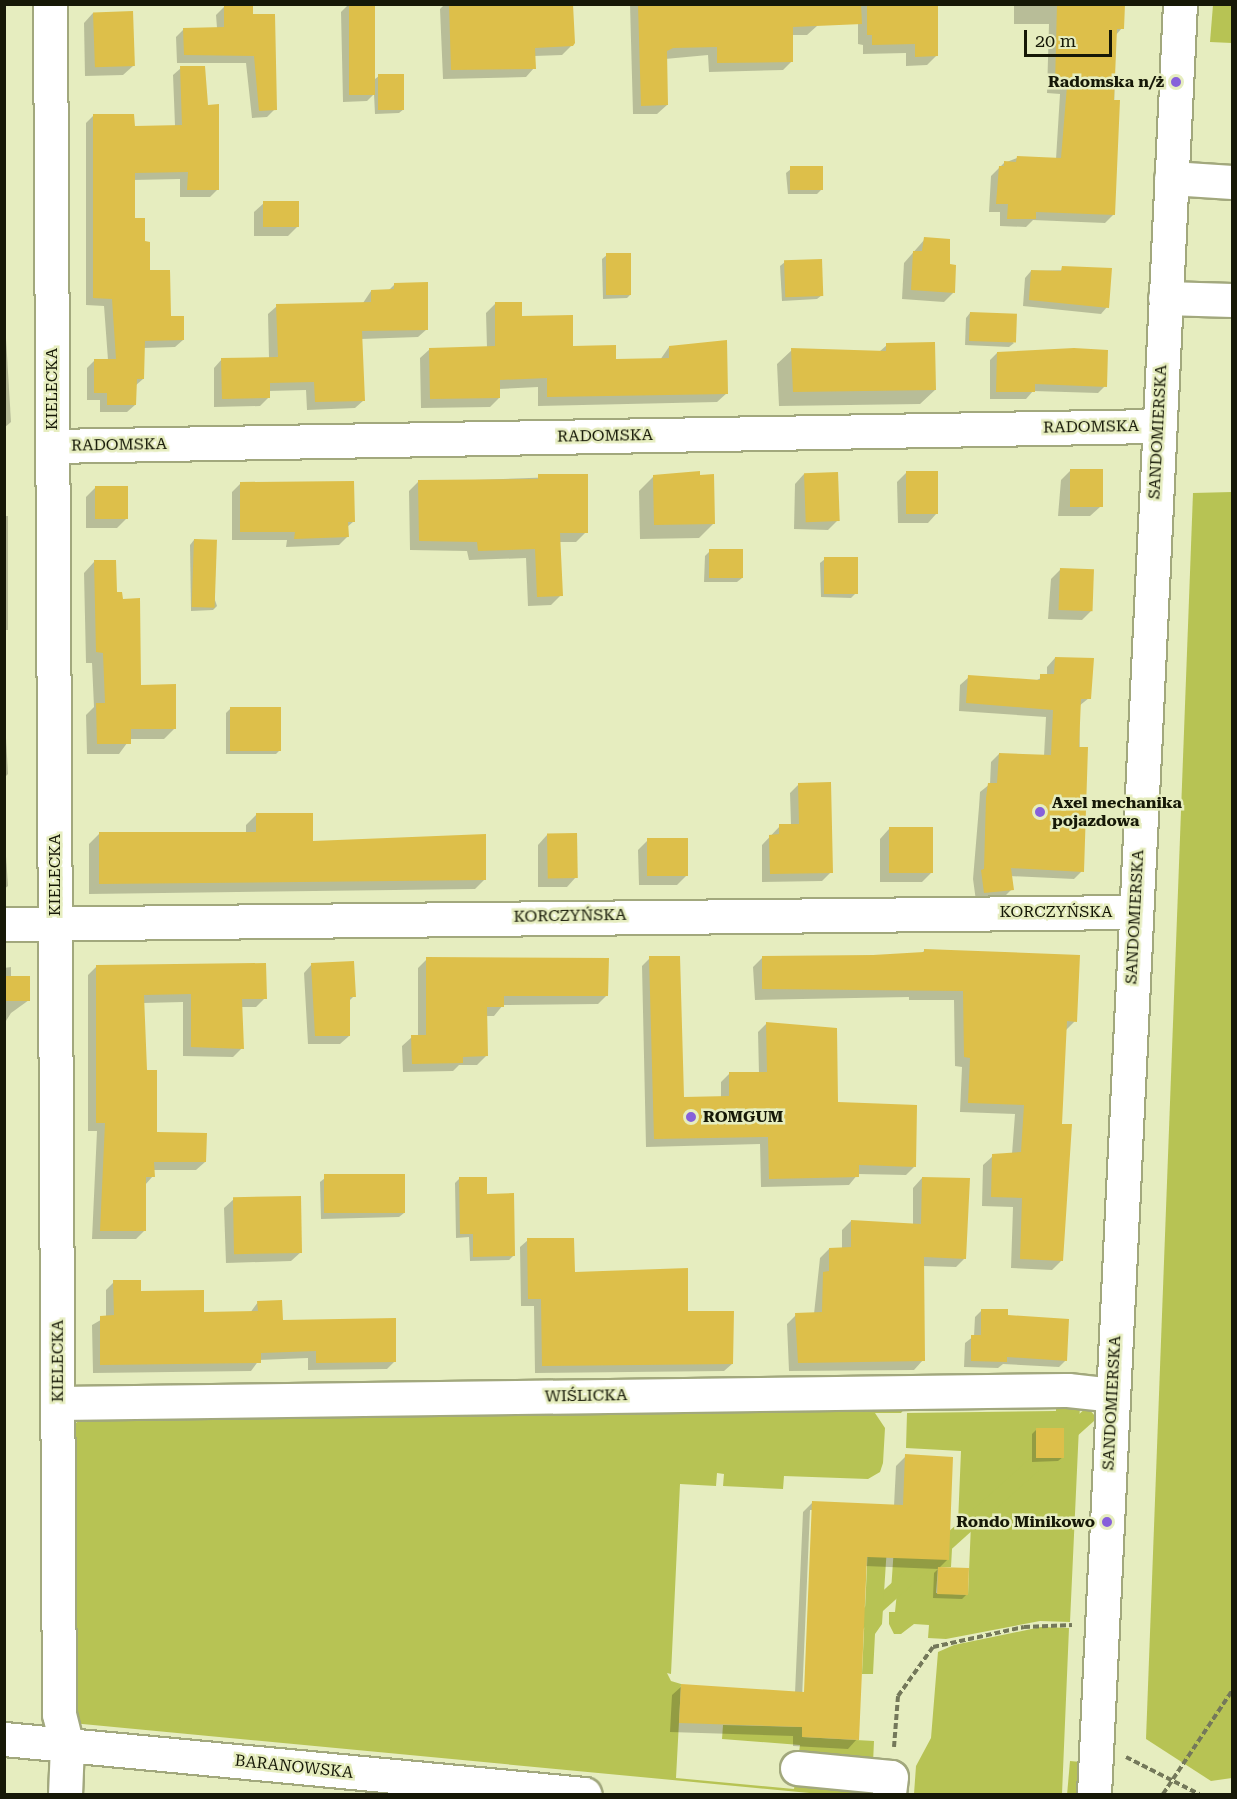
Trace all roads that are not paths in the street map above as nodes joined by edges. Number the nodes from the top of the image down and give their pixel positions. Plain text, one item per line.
1 (50, 4) edge
2 (1180, 4) edge
3 (1171, 178) junction
4 (1233, 182) edge
5 (1165, 298) junction
6 (1233, 300) edge
7 (1159, 426) junction
8 (52, 446) junction
9 (1135, 912) junction
10 (4, 924) edge
11 (55, 924) junction
12 (1113, 1395) junction
13 (59, 1403) junction
14 (4, 1739) edge
15 (67, 1745) junction
16 (797, 1768) dead end
17 (890, 1786) edge
18 (65, 1794) edge
19 (584, 1794) edge
20 (1094, 1794) edge

1 - 8 street, KIELECKA
2 - 3 street, SANDOMIERSKA
3 - 4 street
3 - 5 street, SANDOMIERSKA
5 - 6 street
5 - 7 street, SANDOMIERSKA
7 - 8 street, RADOMSKA
7 - 9 street, SANDOMIERSKA
8 - 11 street, KIELECKA
9 - 11 street, KORCZYŃSKA
9 - 12 street, SANDOMIERSKA
10 - 11 street, KORCZYŃSKA
11 - 13 street, KIELECKA
12 - 13 street, WIŚLICKA
12 - 20 street, SANDOMIERSKA
13 - 15 street, KIELECKA
14 - 15 street, BARANOWSKA
15 - 18 street, KIELECKA
15 - 19 street, BARANOWSKA
16 - 17 street

